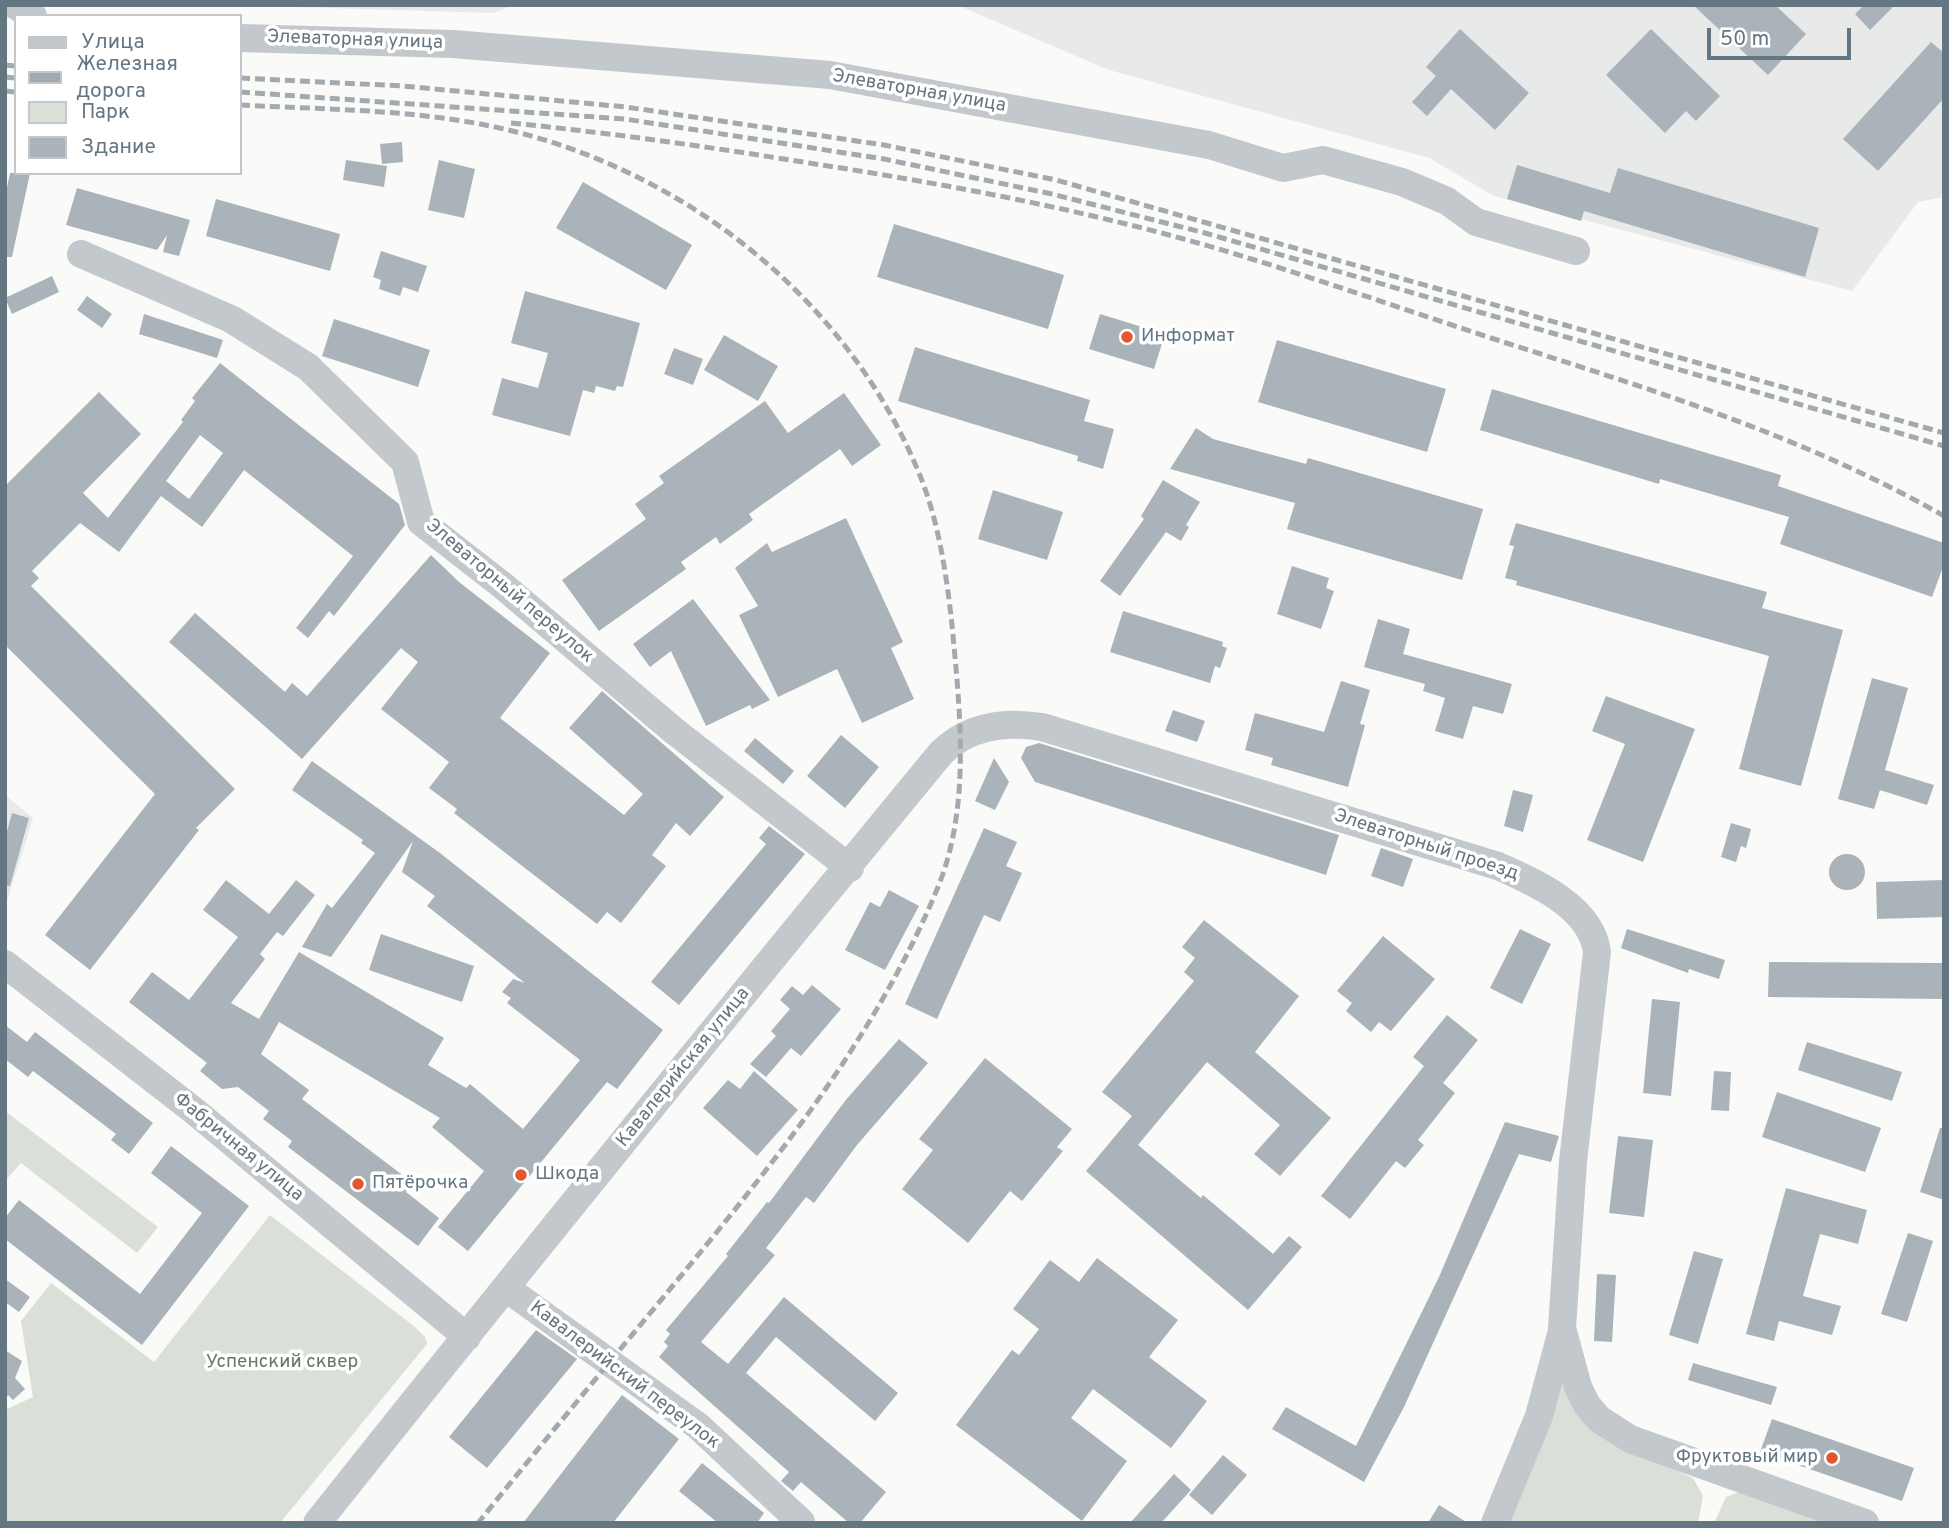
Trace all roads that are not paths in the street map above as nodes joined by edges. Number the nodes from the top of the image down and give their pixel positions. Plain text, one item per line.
1 (242, 38) edge
2 (1576, 251) dead end
3 (81, 254) dead end
4 (985, 727) joint
5 (850, 867) junction
6 (5, 964) edge
7 (506, 1288) junction
8 (1562, 1328) junction
9 (467, 1337) junction
10 (801, 1522) edge
11 (317, 1523) edge
12 (1495, 1523) edge
13 (1865, 1523) edge

1 - 2 street, Элеваторная улица
3 - 5 street, Элеваторный переулок
4 - 5 street, Кавалерийская улица
4 - 8 street, Элеваторный проезд
5 - 7 street, Кавалерийская улица
6 - 9 street, Фабричная улица
7 - 9 street, Кавалерийская улица
7 - 10 street, Кавалерийский переулок
8 - 12 street
8 - 13 street, Элеваторный проезд
9 - 11 street, Кавалерийская улица

